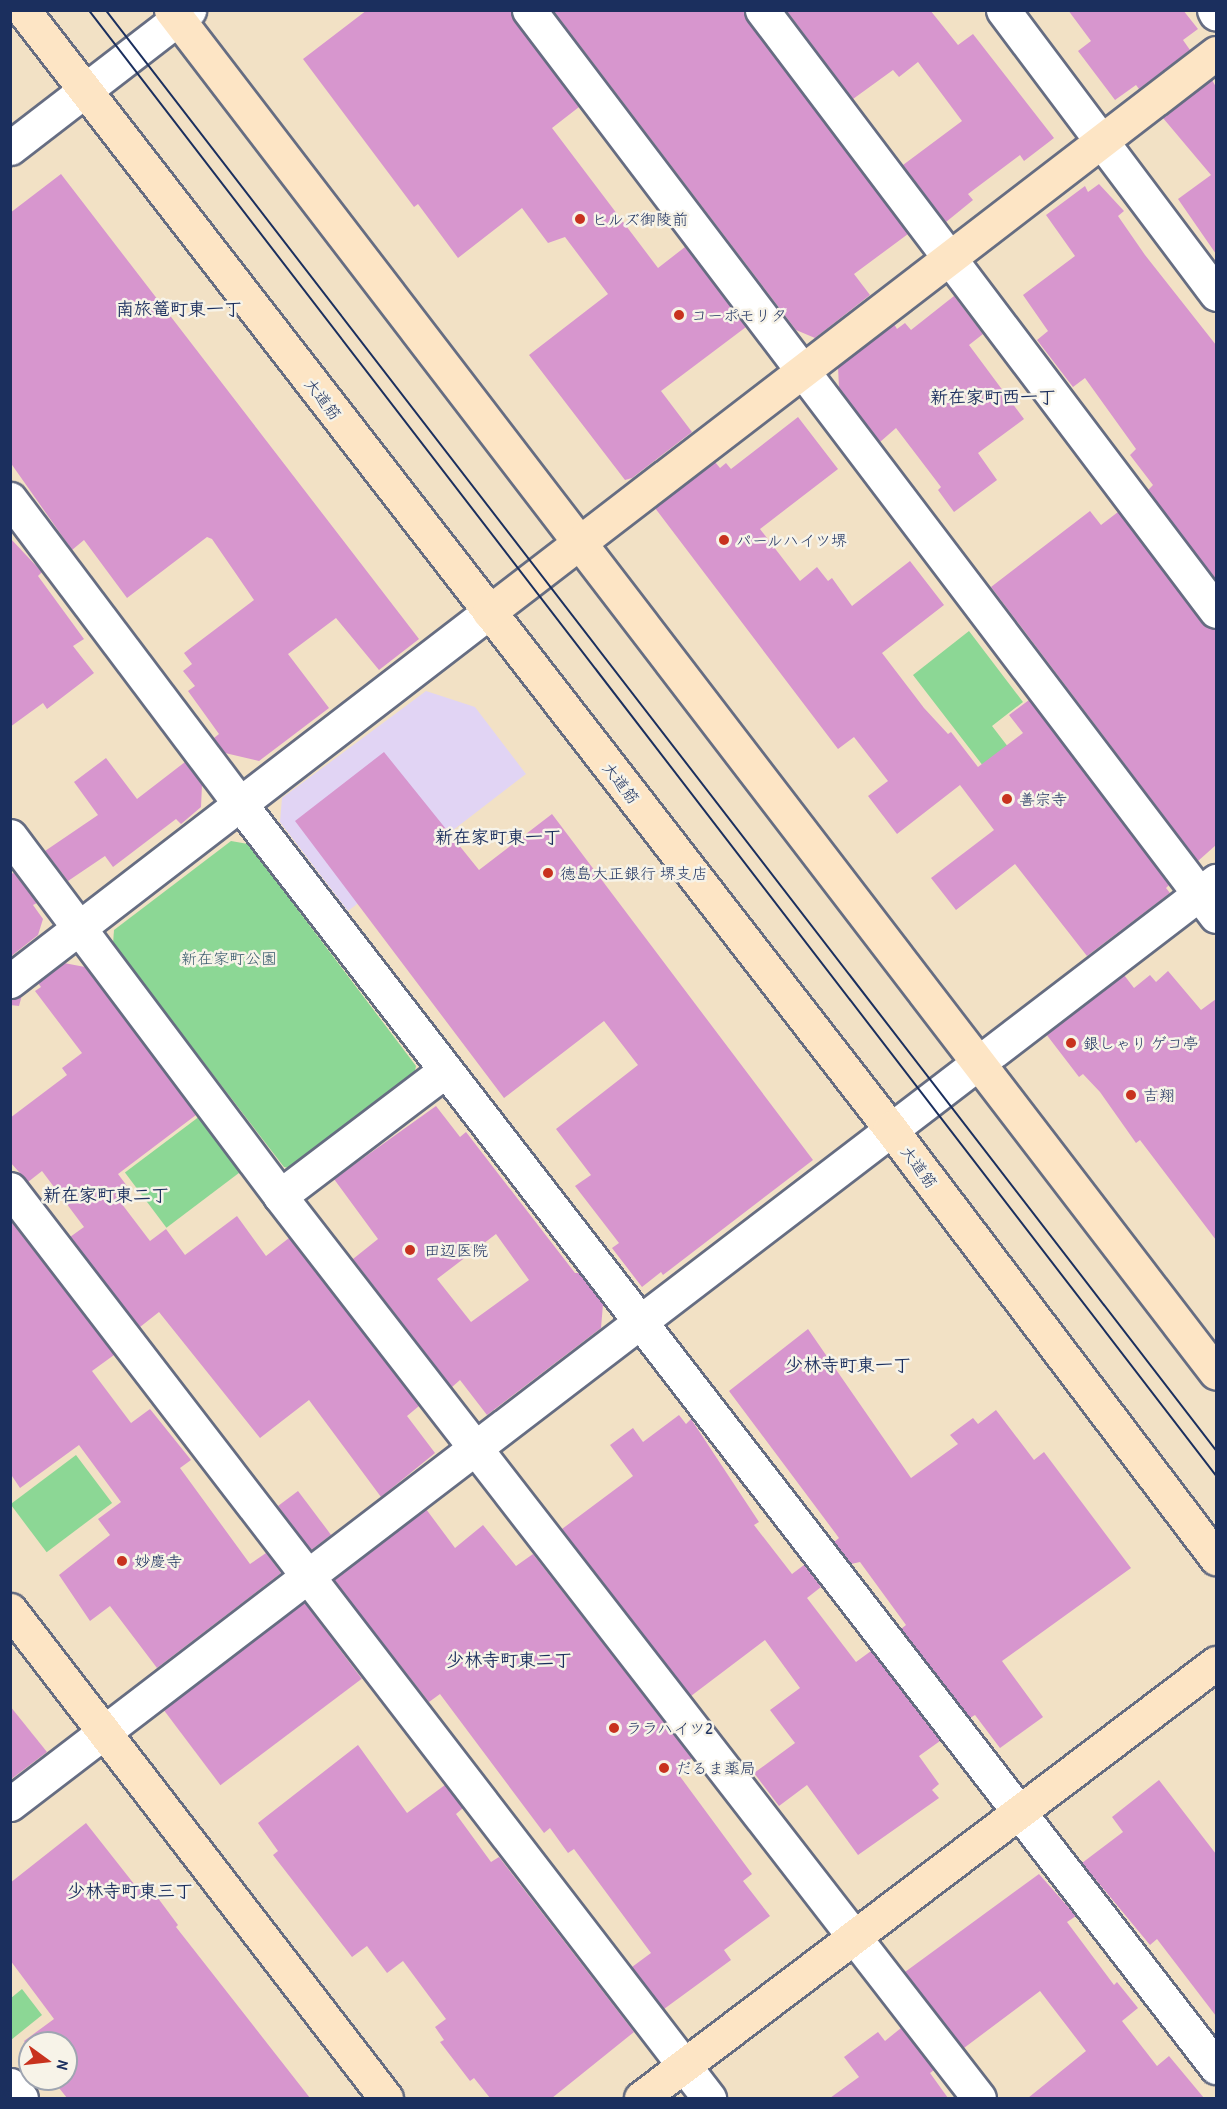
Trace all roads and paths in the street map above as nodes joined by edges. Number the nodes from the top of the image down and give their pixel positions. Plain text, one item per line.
1 (23, 10) edge
2 (529, 10) edge
3 (762, 10) edge
4 (1003, 10) edge
5 (179, 14) edge
6 (1216, 53) edge
7 (85, 92) junction
8 (1102, 144) junction
9 (10, 148) edge
10 (949, 255) junction
11 (1216, 294) edge
12 (800, 371) junction
13 (10, 499) edge
14 (582, 543) junction
15 (1216, 611) edge
16 (489, 612) junction
17 (241, 805) junction
18 (10, 836) edge
19 (1211, 897) edge
20 (81, 927) junction
21 (10, 981) edge
22 (978, 1060) junction
23 (446, 1070) junction
24 (890, 1128) junction
25 (10, 1189) edge
26 (280, 1196) junction
27 (640, 1321) junction
28 (1216, 1373) edge
29 (478, 1448) junction
30 (1216, 1557) edge
31 (308, 1577) junction
32 (10, 1610) edge
33 (1216, 1663) edge
34 (104, 1732) junction
35 (10, 1804) edge
36 (1020, 1811) junction
37 (855, 1936) junction
38 (683, 2066) junction
39 (1216, 2067) edge
40 (10, 2085) edge
41 (21, 2098) edge
42 (386, 2098) edge
43 (641, 2098) edge
44 (709, 2098) edge
45 (979, 2098) edge

1 - 7 main road, 大道筋
2 - 12 street
3 - 10 street
4 - 8 street
5 - 7 street
5 - 14 main road
6 - 8 main road
7 - 9 street
7 - 16 main road, 大道筋
8 - 10 main road
8 - 11 street
10 - 12 main road
10 - 15 street
12 - 14 main road
12 - 19 street
13 - 17 street
14 - 16 main road
14 - 22 main road
16 - 17 street
16 - 24 main road, 大道筋
17 - 20 street
17 - 23 street
18 - 20 street
19 - 22 street
20 - 21 street
20 - 26 street
22 - 24 street
22 - 28 main road
23 - 26 street
23 - 27 street
24 - 27 street
24 - 30 main road, 大道筋
25 - 31 street
26 - 29 street
27 - 29 street
27 - 36 street
29 - 31 street
29 - 37 street
31 - 34 street
31 - 38 street
32 - 34 main road
33 - 36 main road
34 - 35 street
34 - 42 main road
36 - 37 main road
36 - 39 street
37 - 38 main road
37 - 45 street
38 - 43 main road
38 - 44 street
40 - 41 street

